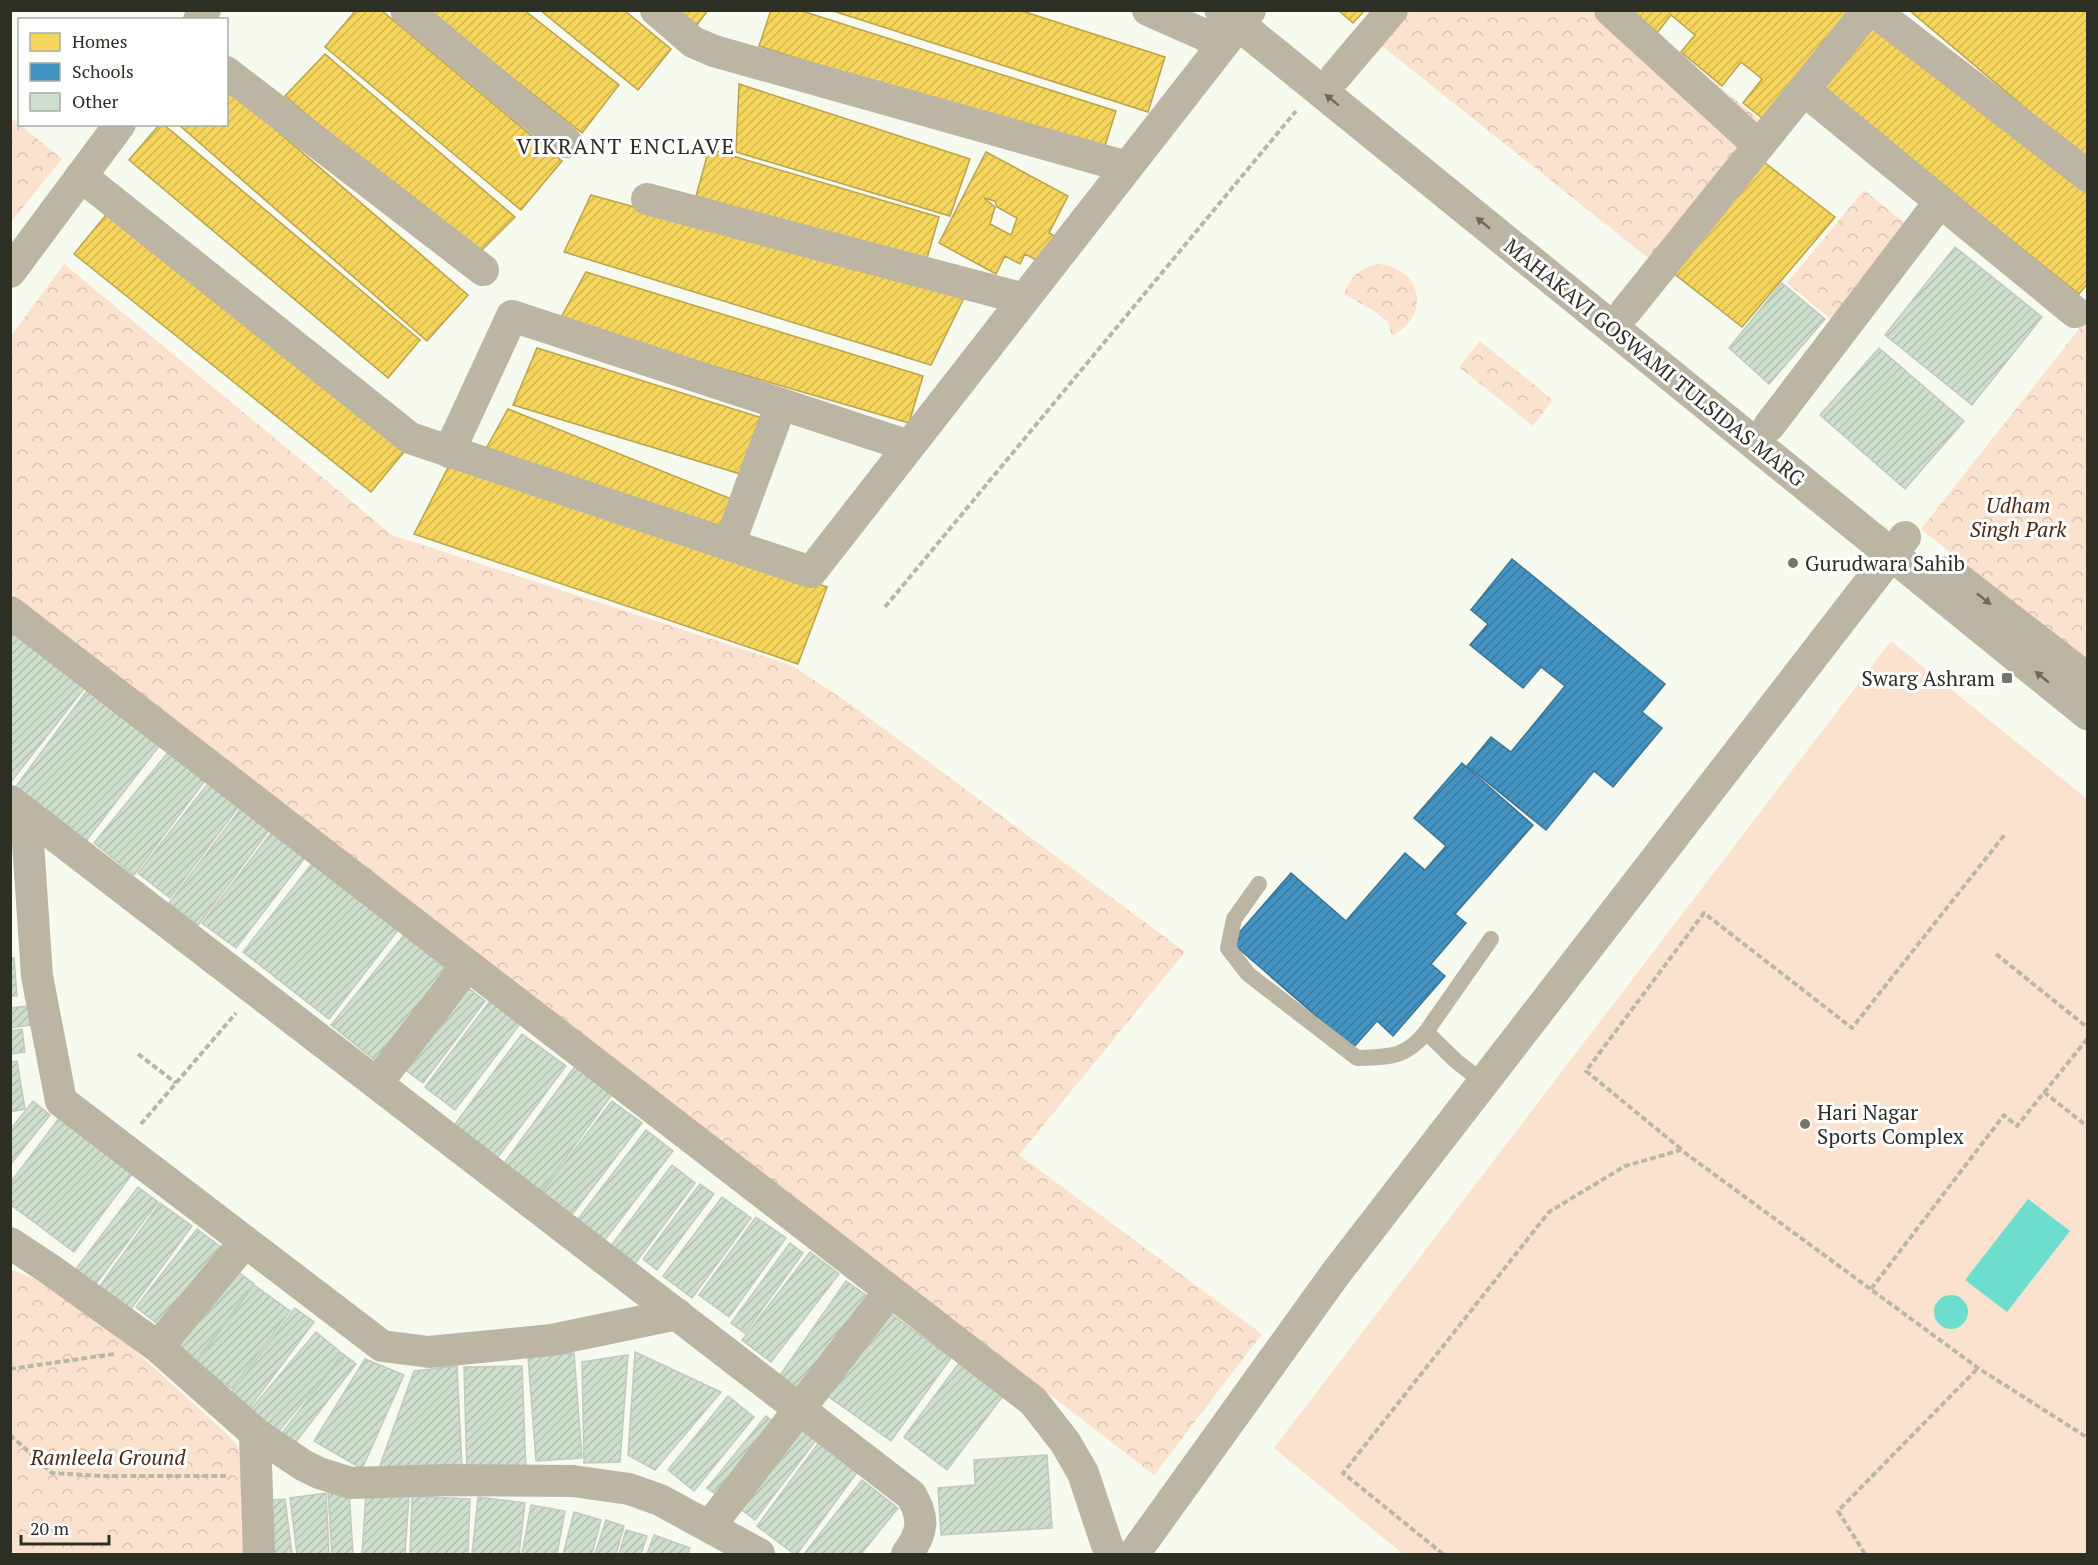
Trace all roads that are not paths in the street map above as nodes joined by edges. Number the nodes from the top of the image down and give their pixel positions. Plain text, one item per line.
1 (406, 10) edge
2 (656, 10) edge
3 (1148, 10) edge
4 (1392, 10) edge
5 (1610, 10) edge
6 (1870, 10) edge
7 (1238, 20) edge
8 (228, 74) edge
9 (1326, 81) junction
10 (1804, 90) junction
11 (118, 126) edge
12 (566, 142) dead end
13 (1758, 145) junction
14 (1126, 167) junction
15 (81, 176) junction
16 (2088, 176) edge
17 (647, 199) dead end
18 (1939, 203) junction
19 (483, 270) dead end
20 (10, 272) edge
21 (1024, 300) junction
22 (1626, 310) junction
23 (2075, 312) dead end
24 (781, 404) junction
25 (1769, 426) junction
26 (909, 446) junction
27 (449, 452) junction
28 (729, 545) junction
29 (1898, 545) junction
30 (10, 612) edge
31 (2088, 680) edge
32 (2088, 714) edge
33 (18, 807) edge
34 (1259, 884) dead end
35 (1491, 939) dead end
36 (467, 966) junction
37 (1426, 1032) junction
38 (376, 1083) junction
39 (1484, 1083) junction
40 (245, 1242) junction
41 (10, 1243) edge
42 (889, 1292) junction
43 (677, 1314) junction
44 (158, 1347) junction
45 (800, 1409) junction
46 (255, 1433) junction
47 (710, 1526) junction
48 (259, 1554) edge
49 (759, 1554) edge
50 (907, 1554) edge
51 (1110, 1554) edge
52 (1134, 1554) edge

1 - 12 street
2 - 14 street
3 - 7 street
4 - 9 street
5 - 13 street
6 - 10 street
6 - 16 street
7 - 9 street, MAHAKAVI GOSWAMI TULSIDAS MARG
7 - 14 street
8 - 19 street
9 - 22 street, MAHAKAVI GOSWAMI TULSIDAS MARG
29 -> 9 street, MAHAKAVI GOSWAMI TULSIDAS MARG
10 - 13 street
10 - 18 street
11 - 15 street
13 - 22 street
14 - 21 street
15 - 20 street
15 - 27 street
17 - 21 street
18 - 23 street
18 - 25 street
21 - 26 street
22 - 25 street, MAHAKAVI GOSWAMI TULSIDAS MARG
24 - 26 street
24 - 27 street
24 - 28 street
25 - 29 street, MAHAKAVI GOSWAMI TULSIDAS MARG
26 - 28 street
27 - 28 street
29 -> 31 street, MAHAKAVI GOSWAMI TULSIDAS MARG
32 -> 29 street, MAHAKAVI GOSWAMI TULSIDAS MARG
29 - 39 street
30 - 36 street
33 - 38 street
33 - 40 street
34 - 37 lane
35 - 37 lane
36 - 38 street
36 - 42 street
37 - 39 lane
38 - 43 street
39 - 52 street
40 - 43 street
40 - 44 street
41 - 44 street
42 - 45 street
42 - 51 street
43 - 45 street
44 - 46 street
45 - 47 street
45 - 50 street
46 - 47 street
46 - 48 street
47 - 49 street

